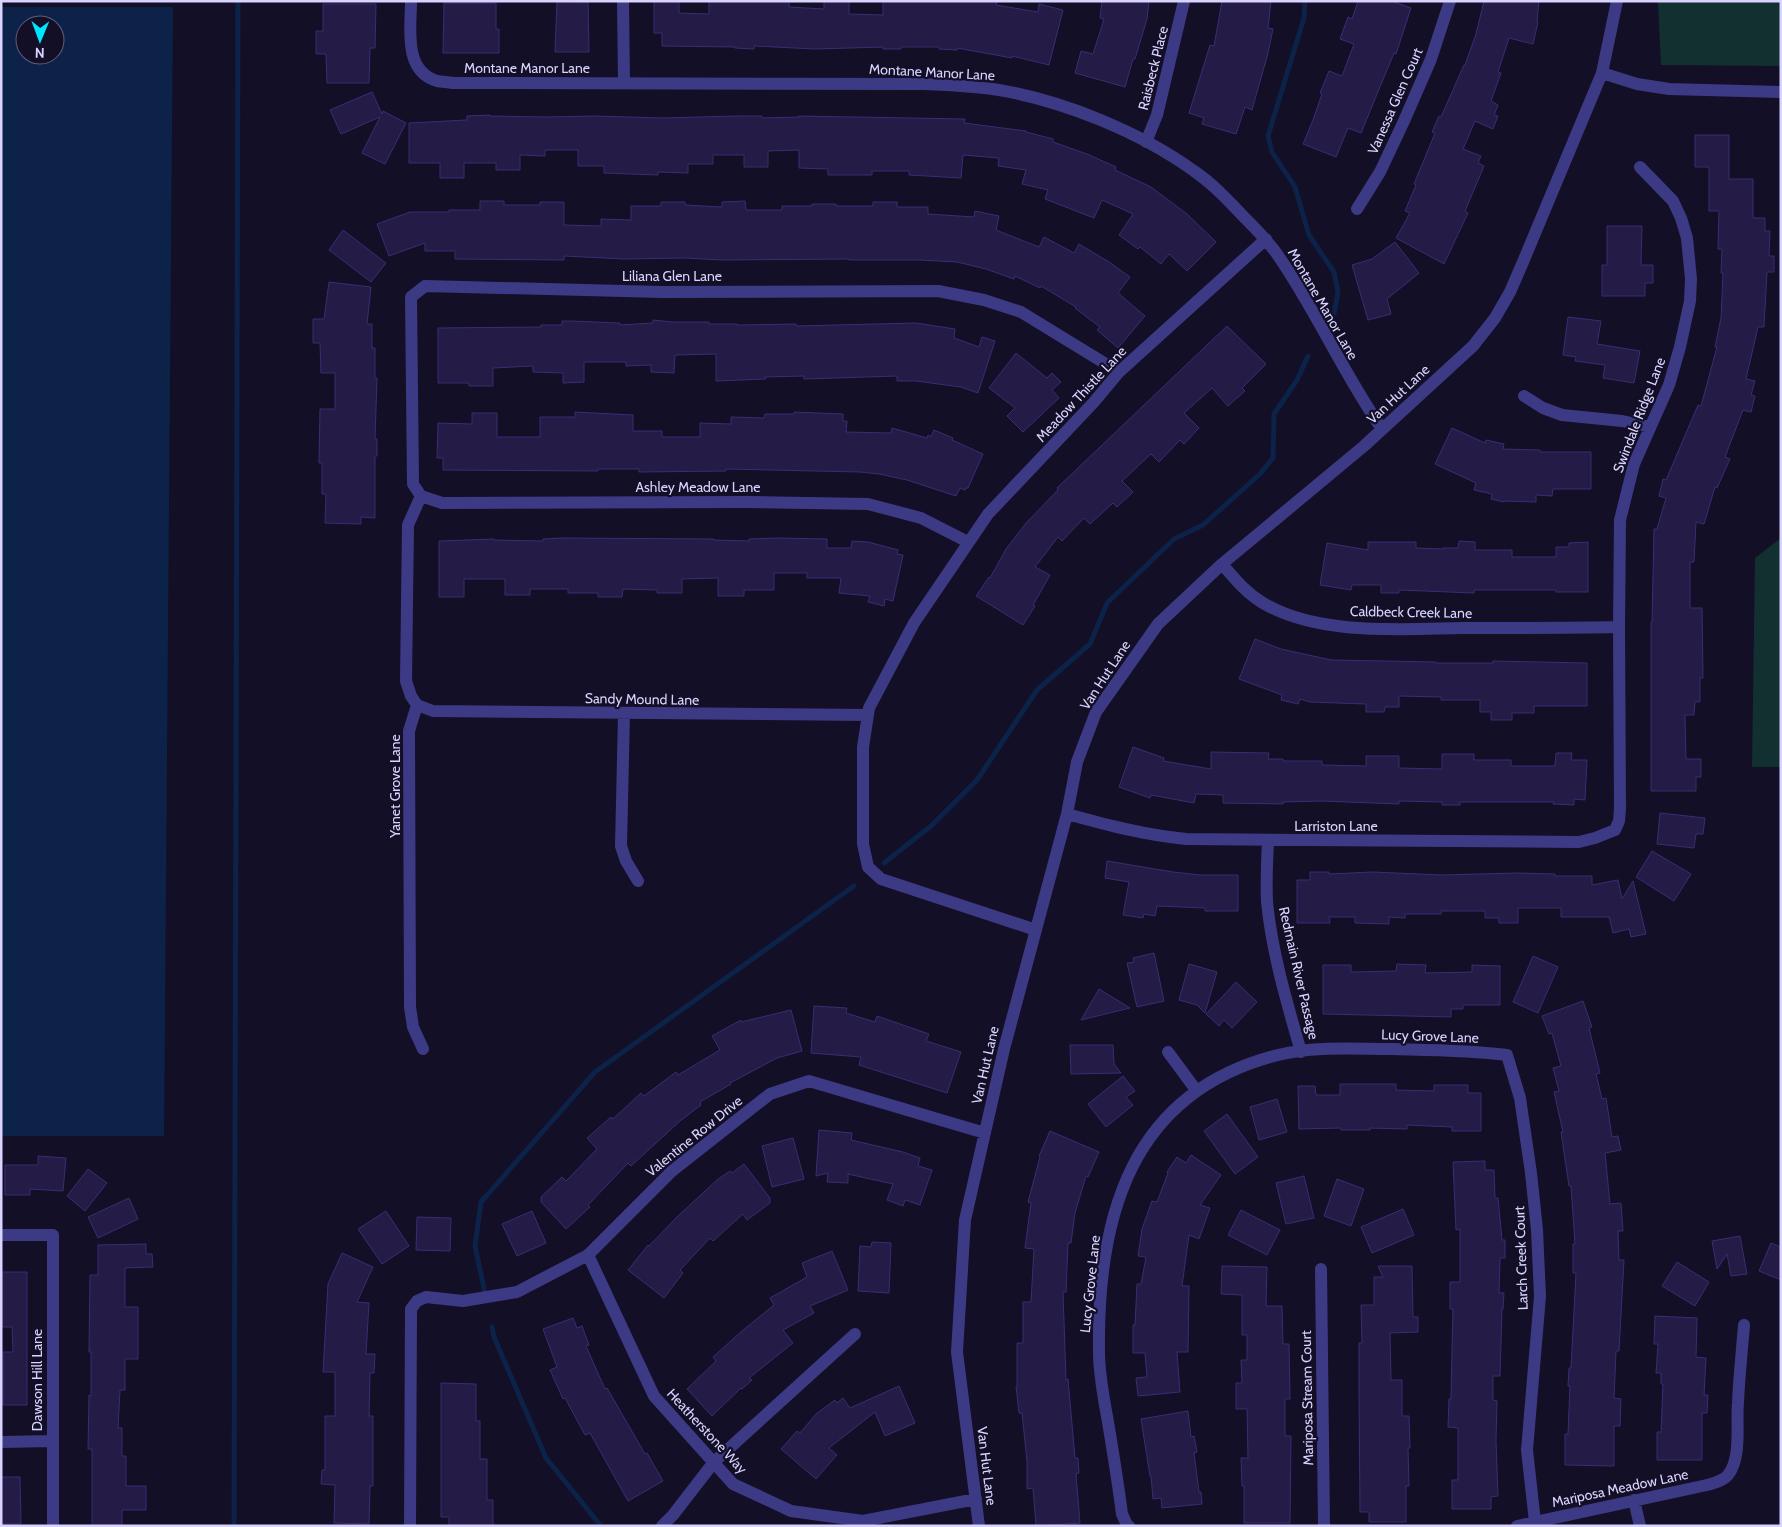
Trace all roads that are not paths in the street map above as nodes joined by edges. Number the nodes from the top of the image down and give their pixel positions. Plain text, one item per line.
1 (411, 1) edge
2 (623, 1) edge
3 (1184, 1) edge
4 (1450, 1) edge
5 (1616, 1) edge
6 (1602, 73) junction
7 (624, 83) junction
8 (1781, 92) edge
9 (1146, 142) junction
10 (1640, 167) dead end
11 (1357, 209) dead end
12 (1266, 239) junction
13 (1119, 372) junction
14 (1524, 396) dead end
15 (1650, 427) junction
16 (1382, 429) junction
17 (421, 496) junction
18 (968, 542) junction
19 (1222, 564) junction
20 (1619, 627) junction
21 (417, 705) junction
22 (624, 714) junction
23 (868, 716) junction
24 (1067, 814) junction
25 (1607, 834) joint
26 (1268, 841) junction
27 (638, 881) dead end
28 (1036, 930) junction
29 (423, 1049) dead end
30 (1168, 1052) dead end
31 (1301, 1052) junction
32 (1507, 1055) joint
33 (1196, 1090) junction
34 (985, 1133) junction
35 (1, 1235) edge
36 (588, 1255) junction
37 (1321, 1269) dead end
38 (1744, 1326) dead end
39 (855, 1334) dead end
40 (1, 1442) edge
41 (52, 1442) junction
42 (714, 1462) junction
43 (976, 1499) junction
44 (1634, 1500) junction
45 (1535, 1522) junction
46 (1128, 1525) edge
47 (53, 1526) edge
48 (410, 1526) edge
49 (662, 1526) edge
50 (979, 1526) edge
51 (1324, 1526) edge
52 (1517, 1526) edge
53 (1640, 1526) edge

1 - 7 street, Montane Manor Lane
2 - 7 street
3 - 9 street, Raisbeck Place
4 - 11 street, Vanessa Glen Court
5 - 6 street, Van Hut Lane
6 - 8 street
6 - 16 street, Van Hut Lane
7 - 9 street, Montane Manor Lane
9 - 12 street, Montane Manor Lane
10 - 15 street, Swindale Ridge Lane
12 - 13 street, Meadow Thistle Lane
12 - 16 street, Montane Manor Lane
13 - 17 street, Liliana Glen Lane
13 - 18 street, Meadow Thistle Lane
14 - 15 street
15 - 20 street, Swindale Ridge Lane
16 - 19 street, Van Hut Lane
17 - 18 street, Ashley Meadow Lane
17 - 21 street
18 - 23 street, Meadow Thistle Lane
19 - 20 street, Caldbeck Creek Lane
19 - 24 street, Van Hut Lane
20 - 25 street, Swindale Ridge Lane
21 - 22 street, Sandy Mound Lane
21 - 29 street, Yanet Grove Lane
22 - 23 street, Sandy Mound Lane
22 - 27 street
23 - 28 street, Meadow Thistle Lane
24 - 26 street, Larriston Lane
24 - 28 street, Van Hut Lane
25 - 26 street, Larriston Lane
26 - 31 street, Redmain River Passage
28 - 34 street, Van Hut Lane
30 - 33 street
31 - 32 street, Lucy Grove Lane
31 - 33 street, Lucy Grove Lane
32 - 45 street, Larch Creek Court
33 - 46 street, Lucy Grove Lane
34 - 36 street, Valentine Row Drive
34 - 43 street, Van Hut Lane
35 - 41 street, Dawson Hill Lane
36 - 42 street, Heatherstone Way
36 - 48 street, Valentine Row Drive
37 - 51 street, Mariposa Stream Court
38 - 44 street, Mariposa Meadow Lane
39 - 42 street
40 - 41 street
41 - 47 street, Dawson Hill Lane
42 - 43 street, Heatherstone Way
42 - 49 street
43 - 50 street, Van Hut Lane
44 - 45 street, Mariposa Meadow Lane
44 - 53 street
45 - 52 street, Mariposa Meadow Lane

